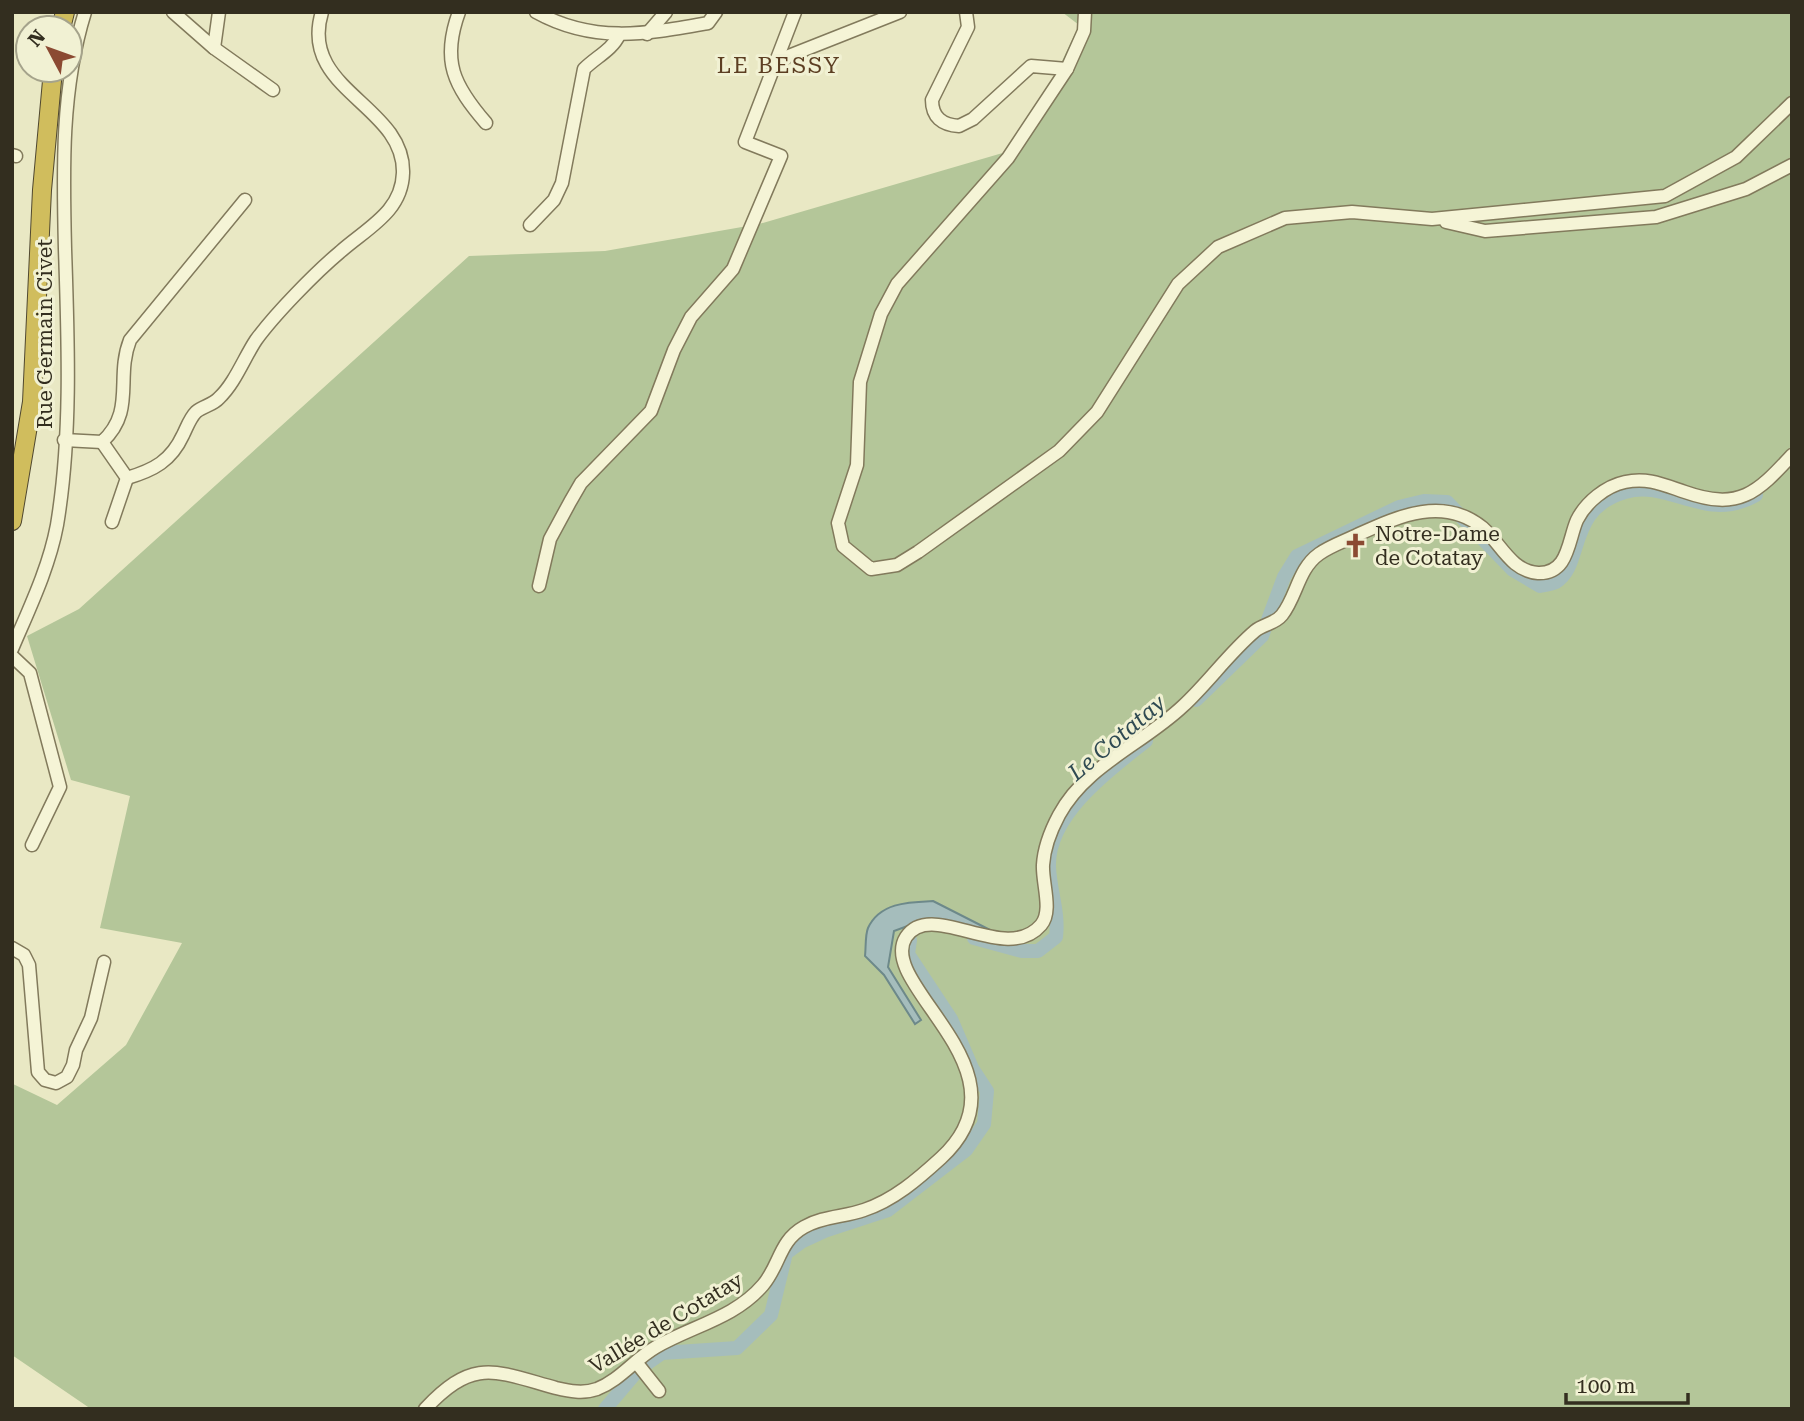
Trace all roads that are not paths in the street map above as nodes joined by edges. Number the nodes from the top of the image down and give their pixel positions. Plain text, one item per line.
1 (85, 12) edge
2 (173, 12) edge
3 (219, 12) edge
4 (322, 12) edge
5 (459, 12) edge
6 (536, 12) edge
7 (666, 12) edge
8 (716, 12) edge
9 (795, 12) edge
10 (900, 12) edge
11 (966, 12) edge
12 (1088, 13) edge
13 (647, 34) junction
14 (619, 35) junction
15 (214, 48) junction
16 (776, 61) junction
17 (1067, 69) junction
18 (41, 84) edge
19 (52, 84) edge
20 (273, 89) dead end
21 (1792, 103) edge
22 (486, 123) dead end
23 (1792, 165) edge
24 (245, 200) dead end
25 (1432, 219) junction
26 (530, 225) dead end
27 (64, 440) junction
28 (102, 442) junction
29 (1792, 454) edge
30 (12, 466) edge
31 (127, 478) junction
32 (12, 521) edge
33 (112, 522) dead end
34 (539, 586) dead end
35 (12, 649) edge
36 (12, 656) edge
37 (32, 845) dead end
38 (12, 948) edge
39 (104, 962) dead end
40 (639, 1365) junction
41 (659, 1391) dead end
42 (425, 1409) edge

1 - 27 street, Rue Germain Civet
2 - 15 street
3 - 15 street
4 - 31 street
5 - 22 street
6 - 14 street
7 - 13 street
8 - 13 street
9 - 16 street
10 - 16 street
11 - 17 street
12 - 17 street
13 - 14 street
14 - 26 street
15 - 20 street
16 - 34 street
17 - 25 street
18 - 30 highway
19 - 32 highway
21 - 25 street
23 - 25 street
24 - 28 street
27 - 28 street
27 - 35 street, Rue Germain Civet
28 - 31 street
29 - 40 street, Vallée de Cotatay
31 - 33 street
36 - 37 street
38 - 39 street
40 - 41 street
40 - 42 street, Vallée de Cotatay

